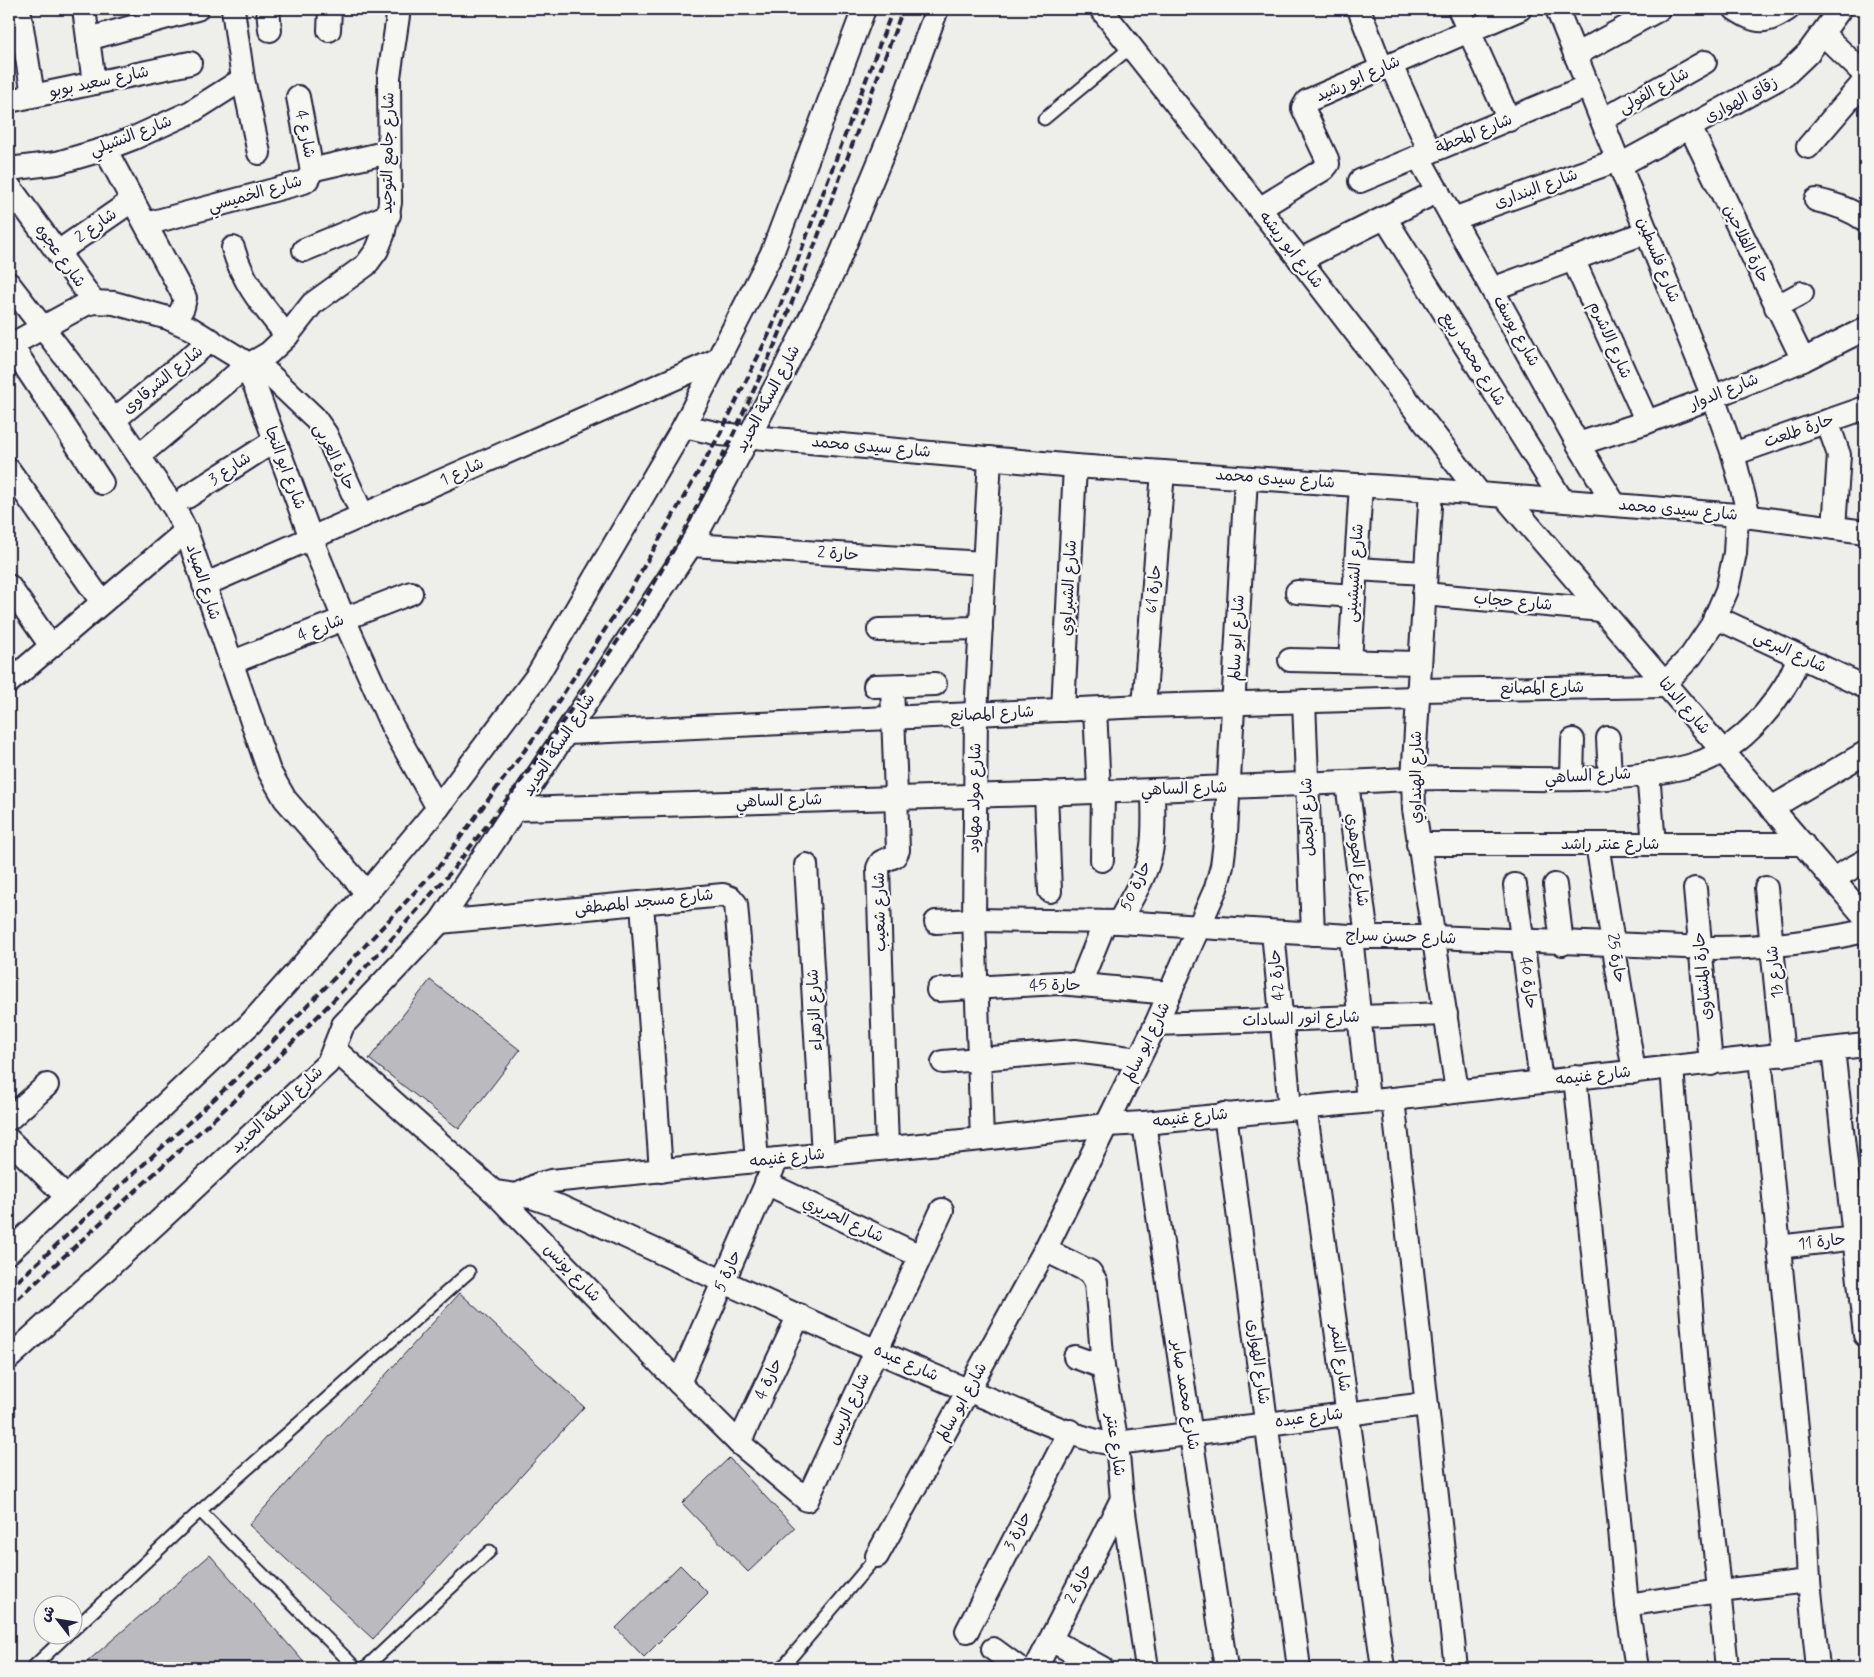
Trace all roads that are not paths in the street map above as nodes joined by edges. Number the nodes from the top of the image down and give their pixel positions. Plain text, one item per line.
1 (19, 9) edge
2 (84, 9) edge
3 (197, 9) edge
4 (233, 9) edge
5 (399, 9) edge
6 (864, 9) edge
7 (937, 9) edge
8 (1100, 9) edge
9 (1359, 9) edge
10 (1459, 9) edge
11 (1520, 9) edge
12 (1557, 9) edge
13 (1735, 9) edge
14 (1788, 9) edge
15 (1840, 9) edge
16 (1658, 10) dead end
17 (131, 18) edge
18 (1469, 31) junction
19 (1823, 34) junction
20 (88, 39) junction
21 (1130, 47) junction
22 (1576, 55) junction
23 (1706, 62) dead end
24 (190, 63) dead end
25 (1386, 67) junction
26 (243, 79) junction
27 (94, 83) junction
28 (1588, 86) junction
29 (33, 96) junction
30 (298, 97) dead end
31 (9, 101) edge
32 (1044, 119) dead end
33 (1509, 120) junction
34 (1602, 120) junction
35 (1690, 127) junction
36 (1808, 147) dead end
37 (105, 149) junction
38 (389, 152) junction
39 (259, 153) dead end
40 (1424, 154) junction
41 (1619, 162) junction
42 (9, 169) edge
43 (312, 170) junction
44 (1360, 182) dead end
45 (9, 186) edge
46 (1438, 192) junction
47 (133, 200) junction
48 (1816, 200) dead end
49 (1259, 209) junction
50 (389, 215) junction
51 (1385, 218) junction
52 (1453, 219) junction
53 (1865, 220) edge
54 (146, 224) junction
55 (1647, 232) junction
56 (233, 248) dead end
57 (304, 250) dead end
58 (58, 252) junction
59 (1573, 259) junction
60 (1300, 260) junction
61 (9, 284) edge
62 (1492, 288) junction
63 (1802, 294) dead end
64 (94, 302) junction
65 (1776, 307) junction
66 (176, 321) junction
67 (43, 327) junction
68 (287, 336) junction
69 (1862, 338) edge
70 (212, 340) junction
71 (10, 346) edge
72 (719, 359) junction
73 (1804, 360) junction
74 (250, 364) junction
75 (1713, 397) junction
76 (1865, 408) edge
77 (114, 420) junction
78 (1827, 421) junction
79 (1647, 422) junction
80 (684, 426) junction
81 (749, 436) junction
82 (274, 441) junction
83 (1578, 444) junction
84 (1733, 454) junction
85 (140, 456) junction
86 (990, 458) junction
87 (1075, 466) junction
88 (9, 470) edge
89 (1163, 472) junction
90 (1246, 478) junction
91 (102, 483) dead end
92 (1361, 485) junction
93 (1431, 490) junction
94 (1479, 494) junction
95 (1504, 496) junction
96 (187, 497) dead end
97 (1562, 500) junction
98 (1615, 505) junction
99 (1743, 515) junction
100 (363, 516) junction
101 (1834, 528) junction
102 (186, 531) junction
103 (1865, 532) edge
104 (311, 538) junction
105 (691, 545) junction
106 (984, 563) junction
107 (1356, 569) junction
108 (1424, 584) junction
109 (204, 585) junction
110 (9, 586) edge
111 (1297, 592) dead end
112 (412, 593) dead end
113 (1354, 596) junction
114 (102, 602) junction
115 (1602, 610) junction
116 (1715, 617) junction
117 (344, 619) junction
118 (981, 628) junction
119 (879, 630) dead end
120 (51, 646) junction
121 (1799, 656) junction
122 (1290, 660) dead end
123 (1350, 661) junction
124 (230, 663) junction
125 (1419, 663) junction
126 (9, 682) edge
127 (935, 684) dead end
128 (1666, 685) junction
129 (1865, 687) edge
130 (1418, 694) junction
131 (1304, 701) junction
132 (1233, 703) junction
133 (1144, 706) junction
134 (1095, 708) junction
135 (1063, 710) junction
136 (976, 714) junction
137 (894, 718) junction
138 (567, 733) junction
139 (1608, 738) dead end
140 (1573, 740) dead end
141 (1724, 752) junction
142 (1865, 753) edge
143 (1648, 773) junction
144 (1610, 777) junction
145 (1413, 778) junction
146 (1572, 778) junction
147 (1347, 782) junction
148 (1307, 784) junction
149 (1228, 787) junction
150 (1153, 790) junction
151 (1101, 791) junction
152 (1046, 793) junction
153 (975, 795) junction
154 (896, 798) junction
155 (438, 808) junction
156 (1772, 808) junction
157 (516, 810) junction
158 (1418, 844) junction
159 (1597, 844) junction
160 (1654, 844) junction
161 (1803, 844) junction
162 (1102, 860) dead end
163 (1865, 861) edge
164 (806, 864) dead end
165 (1832, 879) junction
166 (1515, 885) dead end
167 (1555, 885) dead end
168 (1766, 888) dead end
169 (1695, 889) dead end
170 (1050, 891) dead end
171 (367, 893) junction
172 (642, 903) junction
173 (1865, 917) edge
174 (974, 920) junction
175 (440, 922) junction
176 (936, 922) dead end
177 (1112, 922) junction
178 (1199, 927) junction
179 (1865, 931) edge
180 (1274, 932) junction
181 (1313, 934) junction
182 (1359, 936) junction
183 (1434, 938) junction
184 (1523, 942) junction
185 (1562, 944) junction
186 (1614, 946) junction
187 (1772, 946) junction
188 (1701, 948) junction
189 (1080, 984) junction
190 (976, 988) junction
191 (938, 990) dead end
192 (1170, 994) junction
193 (1446, 1014) junction
194 (1359, 1017) junction
195 (1281, 1020) junction
196 (1156, 1024) junction
197 (1865, 1045) edge
198 (334, 1049) junction
199 (1833, 1049) junction
200 (1783, 1055) junction
201 (1760, 1057) junction
202 (979, 1058) junction
203 (1138, 1059) junction
204 (943, 1062) dead end
205 (1711, 1064) junction
206 (1672, 1068) junction
207 (1634, 1072) junction
208 (1575, 1077) junction
209 (1541, 1082) junction
210 (47, 1085) dead end
211 (1457, 1091) junction
212 (1393, 1098) junction
213 (1368, 1100) junction
214 (1297, 1107) junction
215 (1225, 1114) junction
216 (9, 1120) edge
217 (1144, 1123) junction
218 (1107, 1125) junction
219 (982, 1139) junction
220 (9, 1140) edge
221 (887, 1148) junction
222 (824, 1155) junction
223 (767, 1160) junction
224 (660, 1171) junction
225 (766, 1183) junction
226 (494, 1192) junction
227 (517, 1194) junction
228 (67, 1197) junction
229 (942, 1210) dead end
230 (1860, 1238) edge
231 (1778, 1247) junction
232 (1044, 1250) junction
233 (9, 1252) edge
234 (920, 1256) junction
235 (469, 1272) dead end
236 (724, 1280) junction
237 (799, 1315) junction
238 (1865, 1321) edge
239 (876, 1350) junction
240 (1076, 1357) dead end
241 (9, 1358) edge
242 (1103, 1367) junction
243 (679, 1383) junction
244 (968, 1390) junction
245 (1426, 1404) junction
246 (1348, 1413) junction
247 (1266, 1423) junction
248 (1070, 1431) junction
249 (1191, 1433) junction
250 (739, 1443) junction
251 (1117, 1443) junction
252 (1122, 1499) junction
253 (807, 1500) joint
254 (200, 1511) junction
255 (490, 1551) dead end
256 (877, 1556) joint
257 (1809, 1581) junction
258 (1719, 1592) junction
259 (1627, 1605) junction
260 (82, 1622) edge
261 (967, 1631) dead end
262 (1050, 1640) junction
263 (57, 1644) edge
264 (993, 1649) dead end
265 (32, 1668) edge
266 (356, 1668) edge
267 (365, 1668) edge
268 (782, 1668) edge
269 (1019, 1668) edge
270 (1036, 1668) edge
271 (1102, 1668) edge
272 (1147, 1668) edge
273 (1226, 1668) edge
274 (1298, 1668) edge
275 (1383, 1668) edge
276 (1456, 1668) edge
277 (1638, 1668) edge
278 (1727, 1668) edge
279 (1818, 1668) edge

1 - 29 street
2 - 20 street
3 - 17 street
4 - 26 street
5 - 38 street, شارع جامع التوحيد
6 - 72 street
7 - 81 street, شارع السكة الحديد
8 - 21 street, شارع ابو ريشه
9 - 25 street, شارع يوسف
10 - 18 street
11 - 18 street, شارع ابو رشيد
12 - 22 street, شارع فلسطين
13 - 14 street
15 - 19 street, زقاق الهوارى
16 - 22 street
17 - 20 street
18 - 25 street, شارع ابو رشيد
18 - 33 street
19 - 35 street, زقاق الهوارى
19 - 36 street
20 - 27 street
21 - 32 lane
21 - 49 street, شارع ابو ريشه
22 - 28 street, شارع فلسطين
23 - 34 street, شارع الفولى
24 - 27 street, شارع سعيد بوبو
25 - 40 street, شارع يوسف
25 - 49 street, شارع ابو رشيد
26 - 37 street, شارع النشيلي
26 - 39 street
27 - 29 street, شارع سعيد بوبو
28 - 33 street, شارع المحطة
28 - 34 street, شارع فلسطين
29 - 31 street, شارع سعيد بوبو
30 - 43 street, شارع 4
33 - 40 street, شارع المحطة
34 - 41 street, شارع فلسطين
35 - 41 street, زقاق الهوارى
35 - 65 street, حارة الفلاحين
37 - 42 street, شارع النشيلي
37 - 47 street
38 - 43 street, شارع الخميسي
38 - 50 street, شارع جامع التوحيد
40 - 44 street, شارع المحطة
40 - 46 street, شارع يوسف
41 - 52 street, شارع البندارى
41 - 55 street, شارع فلسطين
43 - 54 street, شارع الخميسي
45 - 58 street, شارع عجوه
46 - 51 street
46 - 52 street, شارع يوسف
47 - 54 street
47 - 58 street, شارع 2
48 - 53 street
49 - 60 street, شارع ابو ريشه
50 - 57 street
50 - 68 street, شارع جامع التوحيد
51 - 60 street
51 - 97 street, شارع محمد ربيع
52 - 62 street, شارع يوسف
54 - 66 street
55 - 59 street
55 - 75 street, شارع فلسطين
56 - 68 street
58 - 64 street, شارع عجوه
59 - 62 street
59 - 79 street, شارع الاشرم
60 - 94 street, شارع ابو ريشه
61 - 67 street, شارع الصياد
62 - 83 street, شارع يوسف
63 - 65 street
64 - 66 street, شارع ابو النجا
64 - 67 street, شارع ابو النجا
65 - 73 street, حارة الفلاحين
66 - 70 street, شارع ابو النجا
67 - 71 street, شارع ابو النجا
67 - 77 street, شارع الصياد
68 - 74 street, شارع جامع التوحيد
69 - 73 street, شارع الدوار
70 - 74 street, شارع ابو النجا
70 - 77 street, شارع الشرقاوى
71 - 91 street
72 - 80 street
72 - 100 street, شارع 1
73 - 75 street, شارع الدوار
74 - 82 street, شارع ابو النجا
74 - 85 street, شارع جامع التوحيد
74 - 100 street, حارة العربى
75 - 79 street, شارع الدوار
75 - 84 street, شارع فلسطين
76 - 78 street, حارة طلعت
77 - 85 street, شارع الصياد
78 - 84 street, حارة طلعت
78 - 101 street
79 - 83 street, شارع الدوار
80 - 81 street, شارع سيدى محمد
80 - 155 street
81 - 86 street, شارع سيدى محمد
81 - 105 street, شارع السكة الحديد
82 - 96 street, شارع 3
82 - 104 street, شارع ابو النجا
83 - 98 street, شارع يوسف
84 - 99 street, شارع فلسطين
85 - 102 street, شارع الصياد
86 - 87 street, شارع سيدى محمد
86 - 106 street, شارع مولد مهاود
87 - 89 street, شارع سيدى محمد
87 - 135 street, شارع الشبراوي
88 - 114 street
89 - 90 street, شارع سيدى محمد
89 - 133 street, حارة 61
90 - 92 street, شارع سيدى محمد
90 - 132 street, شارع ابو سالم
92 - 93 street, شارع سيدى محمد
92 - 107 street, شارع الشيشينى
93 - 94 street, شارع سيدى محمد
93 - 108 street, شارع الهنداوي
94 - 95 street, شارع سيدى محمد
95 - 97 street, شارع سيدى محمد
95 - 115 street, شارع الدلتا
97 - 98 street, شارع سيدى محمد
98 - 99 street, شارع سيدى محمد
99 - 101 street, شارع سيدى محمد
99 - 116 street, شارع فلسطين
100 - 104 street, شارع 1
101 - 103 street, شارع سيدى محمد
102 - 109 street, شارع الصياد
102 - 114 street
104 - 109 street, شارع 1
104 - 117 street, شارع ابو النجا
105 - 106 street, حارة 2
105 - 138 street, شارع السكة الحديد
106 - 118 street, شارع مولد مهاود
107 - 108 street, شارع حجاب
107 - 113 street, شارع الشيشينى
108 - 115 street, شارع حجاب
108 - 125 street, شارع الهنداوي
109 - 124 street, شارع الصياد
110 - 120 street
111 - 113 street
112 - 117 street, شارع 4
113 - 123 street, شارع الشيشينى
114 - 120 street
115 - 128 street, شارع الدلتا
116 - 121 street, شارع البرعى
116 - 128 street, شارع فلسطين
117 - 124 street, شارع 4
117 - 155 street, شارع ابو النجا
118 - 119 street
118 - 136 street, شارع مولد مهاود
120 - 126 street
121 - 129 street, شارع البرعى
121 - 141 street, شارع الساهي
122 - 123 street
123 - 125 street
124 - 171 street, شارع الصياد
125 - 130 street, شارع الهنداوي
127 - 137 street, شارع شعيب
128 - 130 street, شارع المصانع
128 - 141 street, شارع الدلتا
130 - 131 street, شارع المصانع
130 - 145 street, شارع الهنداوي
131 - 132 street, شارع المصانع
131 - 148 street, شارع الجمل
132 - 133 street, شارع المصانع
132 - 149 street, شارع ابو سالم
133 - 134 street, شارع المصانع
134 - 135 street, شارع المصانع
134 - 151 street
135 - 136 street, شارع المصانع
136 - 137 street, شارع المصانع
136 - 153 street, شارع مولد مهاود
137 - 138 street, شارع المصانع
137 - 154 street, شارع شعيب
138 - 157 street, شارع السكة الحديد
139 - 144 street
140 - 146 street
141 - 143 street, شارع الساهي
141 - 156 street, شارع الدلتا
142 - 156 street
143 - 144 street, شارع الساهي
143 - 160 street
144 - 146 street, شارع الساهي
145 - 146 street, شارع الساهي
145 - 147 street, شارع الساهي
145 - 158 street, شارع الهنداوي
147 - 148 street, شارع الساهي
147 - 182 street, شارع الجوهري
148 - 149 street, شارع الساهي
148 - 181 street, شارع الجمل
149 - 150 street, شارع الساهي
149 - 178 street, شارع ابو سالم
150 - 151 street, شارع الساهي
150 - 177 street, حارة 50
151 - 152 street, شارع الساهي
151 - 162 street
152 - 153 street, شارع الساهي
152 - 170 street
153 - 154 street, شارع الساهي
153 - 174 street, شارع مولد مهاود
154 - 157 street, شارع الساهي
154 - 221 street, شارع شعيب
155 - 171 street
156 - 161 street, شارع الدلتا
157 - 175 street, شارع السكة الحديد
158 - 159 street, شارع عنتر راشد
158 - 183 street, شارع الهنداوي
159 - 160 street, شارع عنتر راشد
159 - 186 street, حارة 25
160 - 161 street, شارع عنتر راشد
161 - 165 street, شارع الدلتا
163 - 165 street
164 - 222 street, شارع الزهراء
165 - 173 street, شارع الدلتا
166 - 184 street, حارة 40
167 - 185 street
168 - 187 street, شارع 13
169 - 188 street, حارة المنشاوى
171 - 228 street
172 - 175 street, شارع مسجد المصطفى
172 - 223 street, شارع مسجد المصطفى
172 - 224 street
174 - 176 street, شارع حسن سراج
174 - 177 street, شارع حسن سراج
174 - 190 street, شارع مولد مهاود
175 - 198 street, شارع السكة الحديد
177 - 178 street, شارع حسن سراج
177 - 189 street, حارة 50
178 - 180 street, شارع حسن سراج
178 - 192 street, شارع ابو سالم
179 - 187 street, شارع حسن سراج
180 - 181 street, شارع حسن سراج
180 - 195 street, حارة 42
181 - 182 street, شارع حسن سراج
182 - 183 street, شارع حسن سراج
182 - 194 street, شارع الجوهري
183 - 184 street, شارع حسن سراج
183 - 193 street, شارع الهنداوي
184 - 185 street, شارع حسن سراج
184 - 209 street, حارة 40
185 - 186 street, شارع حسن سراج
186 - 188 street, شارع حسن سراج
186 - 207 street, حارة 25
187 - 188 street, شارع حسن سراج
187 - 200 street, شارع 13
188 - 205 street, حارة المنشاوى
189 - 190 street, حارة 45
189 - 192 street, حارة 45
190 - 191 street, حارة 45
190 - 202 street, شارع مولد مهاود
192 - 196 street, شارع ابو سالم
193 - 194 street, شارع انور السادات
193 - 211 street, شارع الهنداوي
194 - 195 street, شارع انور السادات
194 - 213 street, شارع الجوهري
195 - 196 street, شارع انور السادات
195 - 214 street, حارة 42
196 - 203 street, شارع ابو سالم
197 - 199 street, شارع غنيمه
198 - 226 street, شارع يونس
198 - 241 street, شارع السكة الحديد
199 - 200 street, شارع غنيمه
199 - 230 street
200 - 201 street, شارع غنيمه
201 - 205 street, شارع غنيمه
201 - 231 street
202 - 203 street
202 - 204 street
202 - 219 street, شارع مولد مهاود
203 - 218 street, شارع ابو سالم
205 - 206 street, شارع غنيمه
206 - 207 street, شارع غنيمه
206 - 258 street
207 - 208 street, شارع غنيمه
208 - 209 street, شارع غنيمه
208 - 259 street
209 - 211 street, شارع غنيمه
210 - 216 street
211 - 212 street, شارع غنيمه
212 - 213 street, شارع غنيمه
212 - 245 street
213 - 214 street, شارع غنيمه
214 - 215 street, شارع غنيمه
214 - 246 street, شارع النمر
215 - 217 street, شارع غنيمه
215 - 247 street, شارع الهوارى
217 - 218 street, شارع غنيمه
217 - 249 street, شارع محمد صابر
218 - 219 street, شارع غنيمه
218 - 232 street, شارع ابو سالم
219 - 221 street, شارع غنيمه
220 - 228 street
221 - 222 street, شارع غنيمه
222 - 223 street, شارع غنيمه
223 - 224 street, شارع غنيمه
223 - 225 street, حارة 5
224 - 227 street, شارع غنيمه
225 - 234 street, شارع الحريري
225 - 236 street, حارة 5
226 - 227 street, شارع عبده
226 - 243 street, شارع يونس
227 - 236 street, شارع عبده
228 - 233 street
229 - 234 street, شارع الريس
230 - 231 street, حارة 11
230 - 238 street
231 - 257 street
232 - 242 street, شارع عنتر
232 - 244 street, شارع ابو سالم
234 - 239 street, شارع الريس
235 - 254 lane
236 - 237 street, شارع عبده
236 - 243 street, حارة 5
237 - 239 street, شارع عبده
237 - 250 street, حارة 4
239 - 244 street, شارع عبده
239 - 253 street, شارع الريس
240 - 242 street
242 - 251 street, شارع عنتر
243 - 250 street, شارع يونس
244 - 248 street, شارع عبده
244 - 256 street, شارع ابو سالم
245 - 246 street, شارع عبده
245 - 276 street
246 - 247 street, شارع عبده
246 - 275 street, شارع النمر
247 - 249 street, شارع عبده
247 - 274 street, شارع الهوارى
248 - 251 street, شارع عبده
248 - 261 street, حارة 3
249 - 251 street, شارع عبده
249 - 273 street, شارع محمد صابر
250 - 253 street, شارع يونس
251 - 252 street, شارع عنتر
252 - 262 street, حارة 2
252 - 272 street, شارع عنتر
254 - 260 lane
254 - 266 lane
255 - 267 lane
256 - 268 lane
257 - 258 street
257 - 279 street
258 - 259 street
258 - 278 street
259 - 277 street
262 - 270 street, حارة 2
262 - 271 street
263 - 265 lane
264 - 269 street

